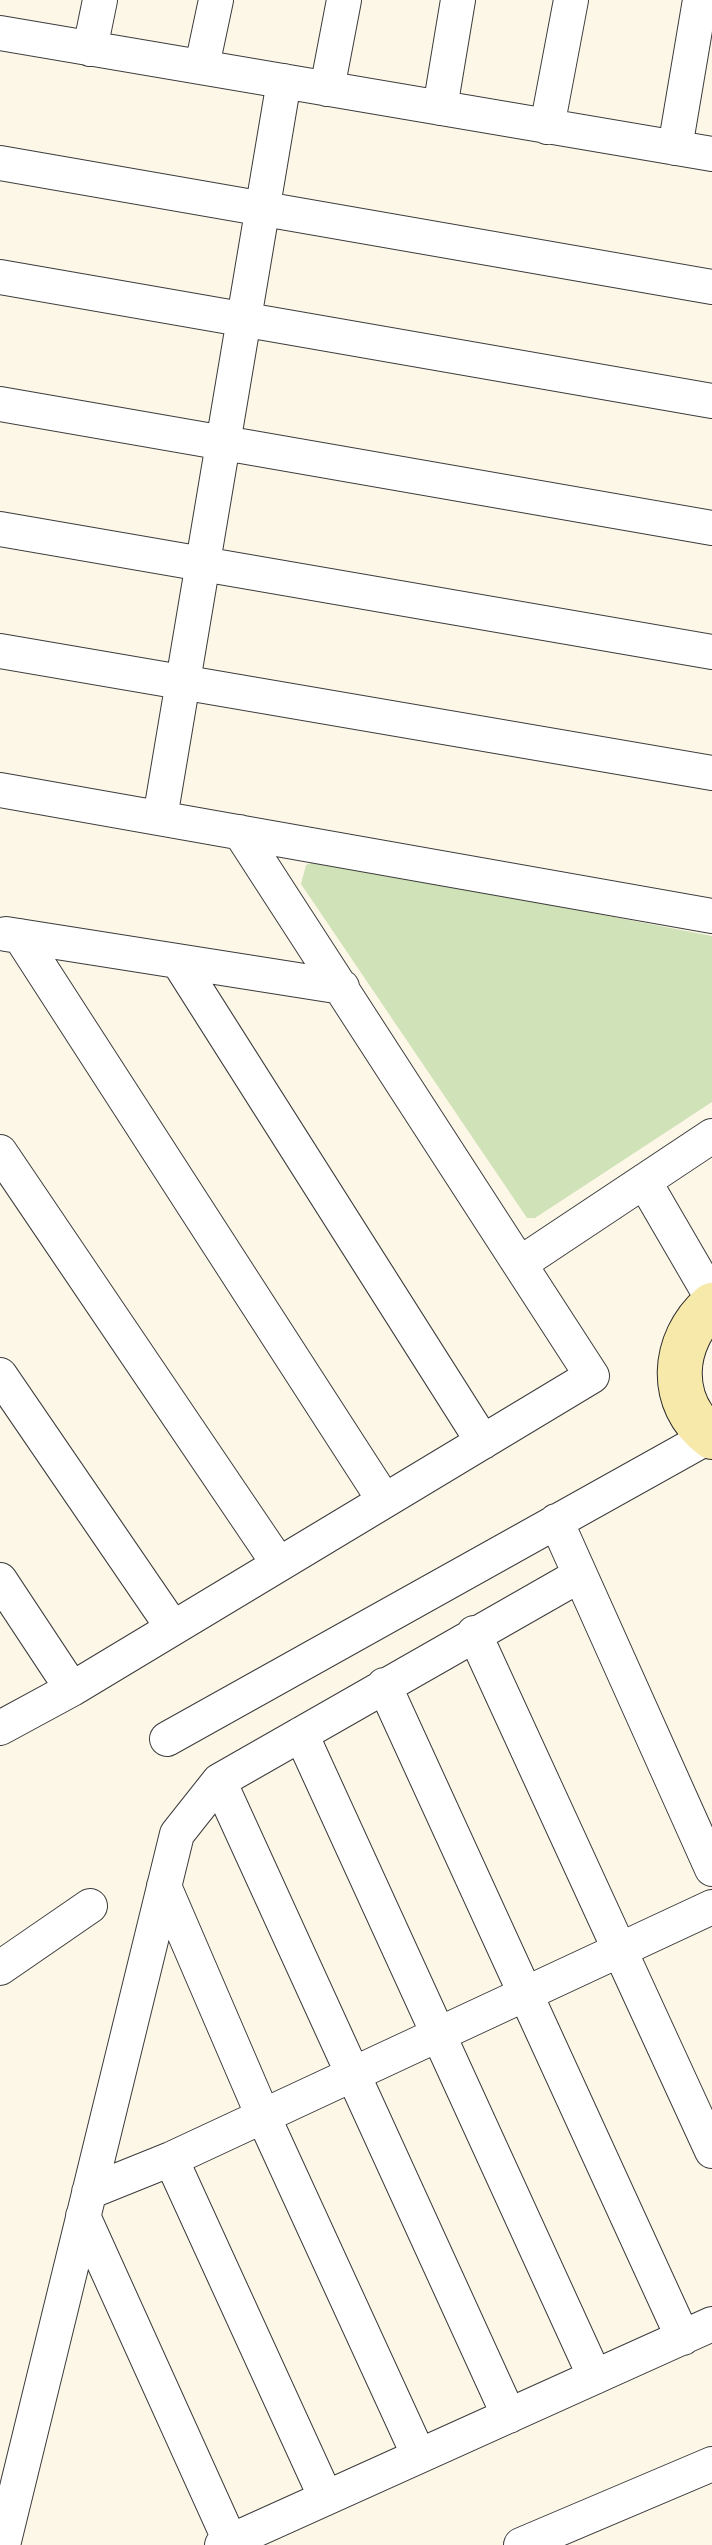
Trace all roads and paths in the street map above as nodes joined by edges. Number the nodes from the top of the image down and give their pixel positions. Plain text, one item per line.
1 (100, 0) edge
2 (216, 0) edge
3 (344, 0) edge
4 (458, 0) edge
5 (571, 0) edge
6 (700, 0) edge
7 (0, 33) edge
8 (90, 49) junction
9 (202, 66) junction
10 (284, 81) junction
11 (327, 89) junction
12 (440, 108) junction
13 (547, 127) junction
14 (675, 148) junction
15 (712, 154) edge
16 (0, 163) edge
17 (264, 209) junction
18 (0, 277) edge
19 (712, 287) edge
20 (245, 320) junction
21 (712, 401) edge
22 (0, 404) edge
23 (224, 443) junction
24 (712, 528) edge
25 (0, 529) edge
26 (203, 564) junction
27 (0, 651) edge
28 (712, 652) edge
29 (183, 682) junction
30 (712, 773) edge
31 (0, 790) edge
32 (160, 818) junction
33 (240, 832) junction
34 (712, 916) edge
35 (10, 934) edge
36 (178, 961) junction
37 (342, 987) junction
38 (712, 1136) edge
39 (0, 1152) edge
40 (644, 1181) junction
41 (521, 1263) junction
42 (712, 1298) edge
43 (712, 1305) edge
44 (0, 1375) edge
45 (711, 1437) edge
46 (483, 1442) junction
47 (384, 1500) junction
48 (556, 1521) junction
49 (278, 1563) junction
50 (580, 1575) junction
51 (0, 1580) edge
52 (173, 1628) junction
53 (474, 1633) junction
54 (384, 1685) junction
55 (72, 1689) junction
56 (0, 1728) edge
57 (301, 1734) junction
58 (167, 1739) dead end
59 (219, 1781) junction
60 (712, 1869) edge
61 (164, 1886) junction
62 (90, 1906) dead end
63 (712, 1907) edge
64 (620, 1950) junction
65 (0, 1968) edge
66 (525, 1994) junction
67 (438, 2034) junction
68 (353, 2075) junction
69 (263, 2116) junction
70 (712, 2151) edge
71 (171, 2159) junction
72 (86, 2204) junction
73 (697, 2331) edge
74 (595, 2377) junction
75 (509, 2416) junction
76 (419, 2456) junction
77 (712, 2464) edge
78 (326, 2498) junction
79 (226, 2543) edge
80 (3, 2545) edge
81 (521, 2545) edge

1 - 8 street
2 - 9 street
3 - 11 street
4 - 12 street
5 - 13 street
6 - 14 street
7 - 8 street
8 - 9 street
9 - 10 street
10 - 11 street
10 - 17 street
11 - 12 street
12 - 13 street
13 - 14 street
14 - 15 street
16 - 17 street
17 - 19 street
17 - 20 street
18 - 20 street
20 - 21 street
20 - 23 street
22 - 23 street
23 - 24 street
23 - 26 street
25 - 26 street
26 - 28 street
26 - 29 street
27 - 29 street
29 - 30 street
29 - 32 street
31 - 32 street
32 - 33 street
33 - 34 street
33 - 37 street
35 - 36 street
35 - 47 street
36 - 37 street
36 - 46 street
37 - 41 street
38 - 40 street
39 - 49 street
40 - 41 street
40 - 42 street
41 - 46 street
43 - 45 street
44 - 52 street
45 - 48 street
46 - 47 street
47 - 49 street
48 - 50 street
48 - 58 street
49 - 52 street
50 - 53 street
50 - 60 street
51 - 55 street
52 - 55 street
53 - 54 street
53 - 64 street
54 - 57 street
54 - 66 street
55 - 56 street
57 - 59 street
57 - 67 street
59 - 61 street
59 - 68 street
61 - 69 street
61 - 72 street
62 - 65 street
63 - 64 street
64 - 66 street
64 - 70 street
66 - 67 street
66 - 73 street
67 - 68 street
67 - 74 street
68 - 69 street
68 - 75 street
69 - 71 street
69 - 76 street
71 - 72 street
71 - 78 street
72 - 79 street
72 - 80 street
73 - 74 street
74 - 75 street
75 - 76 street
76 - 78 street
77 - 81 street
78 - 79 street

